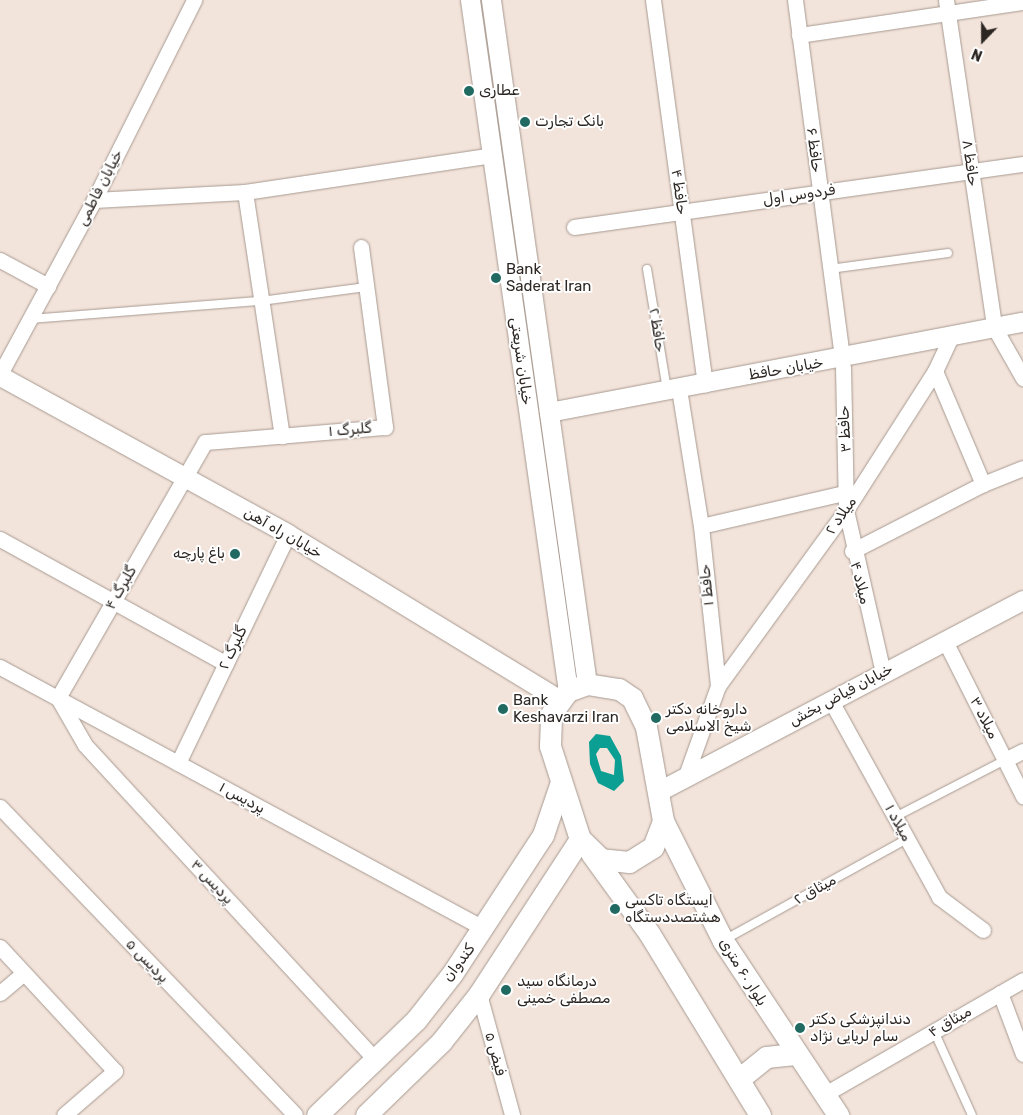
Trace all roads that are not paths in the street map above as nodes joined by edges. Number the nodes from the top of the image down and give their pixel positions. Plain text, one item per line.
1 (195, 0) edge
2 (470, 0) edge
3 (491, 0) edge
4 (653, 0) edge
5 (795, 0) edge
6 (1023, 2) edge
7 (946, 6) edge
8 (799, 35) junction
9 (492, 155) junction
10 (1023, 164) edge
11 (971, 171) junction
12 (245, 192) junction
13 (820, 192) junction
14 (94, 200) junction
15 (682, 212) junction
16 (574, 227) dead end
17 (361, 247) dead end
18 (948, 253) dead end
19 (0, 260) edge
20 (647, 269) dead end
21 (830, 269) junction
22 (48, 286) junction
23 (366, 287) junction
24 (261, 301) junction
25 (30, 319) junction
26 (1023, 322) edge
27 (994, 327) junction
28 (951, 337) junction
29 (842, 363) junction
30 (935, 371) junction
31 (0, 375) edge
32 (1023, 378) edge
33 (705, 384) junction
34 (673, 390) junction
35 (549, 412) junction
36 (282, 436) junction
37 (1023, 468) edge
38 (185, 478) junction
39 (983, 484) junction
40 (848, 492) junction
41 (846, 510) junction
42 (701, 526) junction
43 (288, 534) junction
44 (0, 539) edge
45 (852, 551) junction
46 (1023, 600) edge
47 (113, 602) junction
48 (944, 641) junction
49 (226, 664) junction
50 (0, 667) edge
51 (883, 674) junction
52 (718, 686) junction
53 (572, 692) junction
54 (58, 698) junction
55 (831, 701) junction
56 (1023, 751) edge
57 (1005, 760) junction
58 (178, 763) junction
59 (685, 778) junction
60 (561, 782) junction
61 (659, 791) junction
62 (1023, 796) edge
63 (0, 807) edge
64 (895, 817) junction
65 (663, 821) junction
66 (907, 839) junction
67 (585, 845) junction
68 (485, 928) junction
69 (983, 930) dead end
70 (723, 941) junction
71 (0, 947) edge
72 (24, 973) junction
73 (1023, 980) edge
74 (0, 992) edge
75 (1000, 993) junction
76 (479, 994) junction
77 (934, 1032) junction
78 (795, 1054) junction
79 (1023, 1054) edge
80 (376, 1060) junction
81 (738, 1080) junction
82 (826, 1094) junction
83 (72, 1112) edge
84 (295, 1115) edge
85 (317, 1115) edge
86 (366, 1115) edge
87 (512, 1115) edge
88 (760, 1115) edge
89 (838, 1115) edge
90 (972, 1115) edge

1 - 14 street, خیابان فاطمی
2 - 9 street, خیابان شریعتی
3 - 35 street, خیابان شریعتی
4 - 15 street, حافظ ۴
5 - 8 street, حافظ ۶
6 - 7 street
7 - 8 street
7 - 11 street, حافظ ۸
8 - 13 street, حافظ ۶
9 - 12 street
9 - 53 street, خیابان شریعتی
10 - 11 street, فردوس اول
11 - 13 street, فردوس اول
11 - 27 street, حافظ ۸
12 - 14 street
12 - 24 street
13 - 15 street, فردوس اول
13 - 21 street, حافظ ۶
14 - 22 street, خیابان فاطمی
15 - 16 street, فردوس اول
15 - 33 street, حافظ ۴
17 - 23 street, گلبرگ ۱
18 - 21 lane
19 - 22 street
20 - 34 lane, حافظ ۲
21 - 29 street, حافظ ۶
22 - 25 street, خیابان فاطمی
23 - 24 lane
23 - 36 street, گلبرگ ۱
24 - 25 lane
24 - 36 street
25 - 31 street, خیابان فاطمی
26 - 27 street, خیابان حافظ
27 - 28 street, خیابان حافظ
27 - 32 street
28 - 29 street, خیابان حافظ
28 - 30 street, میلاد ۲
29 - 33 street, خیابان حافظ
29 - 40 street, حافظ ۳
30 - 39 street
30 - 41 street, میلاد ۲
31 - 38 street, خیابان راه آهن
33 - 34 street, خیابان حافظ
34 - 35 street, خیابان حافظ
34 - 42 street, حافظ ۱
35 - 53 street, خیابان شریعتی
36 - 38 street, گلبرگ ۱
37 - 39 street
38 - 43 street, خیابان راه آهن
38 - 47 street, گلبرگ ۴
39 - 45 street
40 - 41 street, میلاد ۴
40 - 42 street
41 - 45 street, میلاد ۴
41 - 52 street, میلاد ۲
42 - 52 street, حافظ ۱
43 - 49 street, گلبرگ ۲
43 - 53 street, خیابان راه آهن
44 - 47 street
45 - 51 street, میلاد ۴
46 - 48 street, خیابان فیاض بخش
47 - 49 street
47 - 54 street, گلبرگ ۴
48 - 51 street, خیابان فیاض بخش
48 - 57 street, میلاد ۳
49 - 58 street, گلبرگ ۲
50 - 54 street, پردیس ۱
51 - 55 street, خیابان فیاض بخش
52 - 59 street, حافظ ۱
53 - 60 main road
53 - 61 main road
54 - 58 street, پردیس ۱
54 - 80 street, پردیس ۳
55 - 59 street, خیابان فیاض بخش
55 - 64 street, میلاد ۱
56 - 57 street
57 - 62 street, میلاد ۳
57 - 64 lane
58 - 68 street, پردیس ۱
59 - 61 street, خیابان فیاض بخش
60 - 67 main road
60 - 68 main road, کندوان
61 - 65 main road
63 - 84 street, پردیس ۵
64 - 66 street, میلاد ۱
65 - 67 main road
65 - 70 main road, بلوار ۶۰ متری
66 - 69 street, میلاد ۱
66 - 70 lane, میثاق ۲
67 - 76 main road
67 - 81 main road
68 - 80 main road, کندوان
70 - 78 main road, بلوار ۶۰ متری
71 - 72 street
72 - 74 street
72 - 83 street
73 - 75 street, میثاق ۴
75 - 77 street, میثاق ۴
75 - 79 street
76 - 86 main road
76 - 87 street, فیض ۵
77 - 82 street, میثاق ۴
77 - 90 lane
78 - 81 main road
78 - 82 main road, بلوار ۶۰ متری
80 - 85 main road, کندوان
81 - 88 main road
82 - 89 main road, بلوار ۶۰ متری

